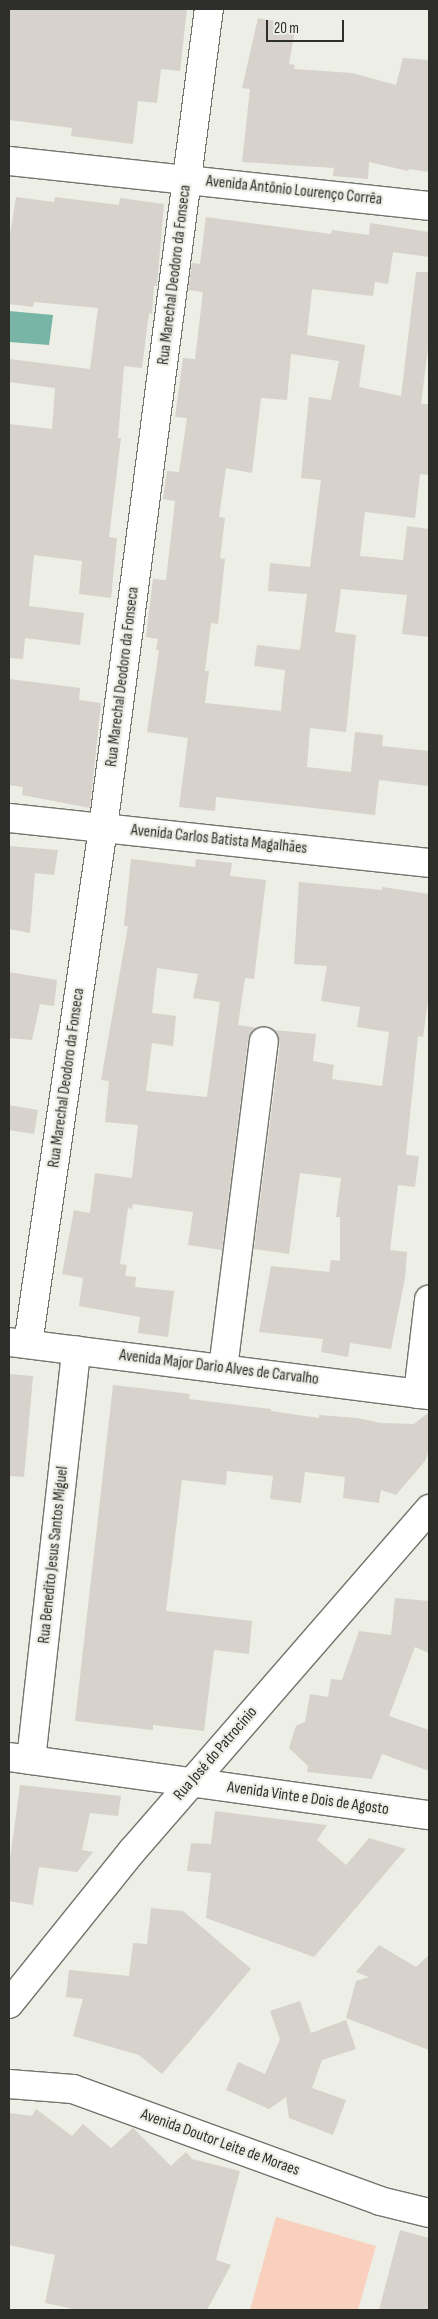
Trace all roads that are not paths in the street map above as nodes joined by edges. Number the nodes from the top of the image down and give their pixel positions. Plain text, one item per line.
1 (209, 9) edge
2 (9, 161) edge
3 (187, 180) junction
4 (429, 206) edge
5 (9, 818) edge
6 (103, 828) junction
7 (429, 863) edge
8 (264, 1042) dead end
9 (429, 1300) edge
10 (18, 1343) edge
11 (76, 1350) junction
12 (223, 1369) junction
13 (424, 1394) edge
14 (429, 1509) edge
15 (20, 1759) edge
16 (191, 1784) junction
17 (429, 1815) edge
18 (9, 2004) edge
19 (9, 2084) edge
20 (429, 2213) edge

1 - 3 street, Rua Marechal Deodoro da Fonseca
2 - 3 street, Avenida Antônio Lourenço Corrêa
3 - 4 street, Avenida Antônio Lourenço Corrêa
3 - 6 street, Rua Marechal Deodoro da Fonseca
5 - 6 street, Avenida Carlos Batista Magalhães
6 - 7 street, Avenida Carlos Batista Magalhães
6 - 10 street, Rua Marechal Deodoro da Fonseca
8 - 12 street
9 - 13 street
10 - 11 street, Avenida Major Dario Alves de Carvalho
11 - 12 street, Avenida Major Dario Alves de Carvalho
11 - 15 street, Rua Benedito Jesus Santos Miguel
12 - 13 street, Avenida Major Dario Alves de Carvalho
14 - 16 street, Rua José do Patrocínio
15 - 16 street, Avenida Vinte e Dois de Agosto
16 - 17 street, Avenida Vinte e Dois de Agosto
16 - 18 street, Rua José do Patrocínio
19 - 20 street, Avenida Doutor Leite de Moraes

